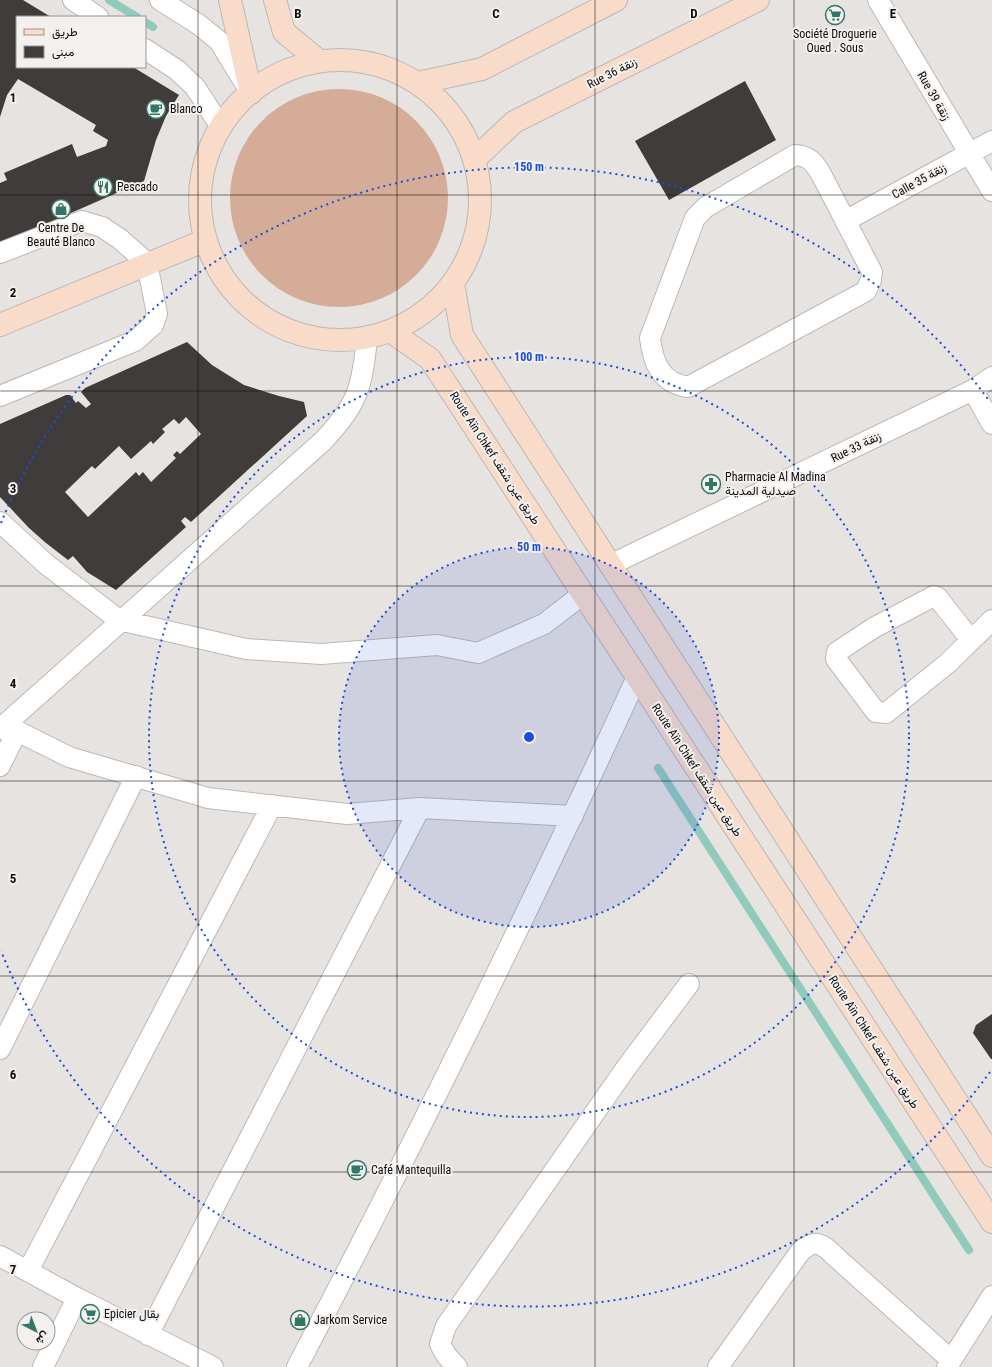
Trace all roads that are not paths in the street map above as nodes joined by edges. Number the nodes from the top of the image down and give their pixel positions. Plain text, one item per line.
1 (73, 0) edge
2 (160, 0) edge
3 (230, 0) edge
4 (275, 0) edge
5 (616, 0) edge
6 (758, 0) edge
7 (878, 0) edge
8 (97, 16) edge
9 (146, 50) edge
10 (319, 61) junction
11 (418, 83) junction
12 (251, 93) junction
13 (220, 127) junction
14 (992, 141) edge
15 (968, 153) junction
16 (475, 159) junction
17 (992, 191) edge
18 (845, 221) junction
19 (206, 240) junction
20 (0, 253) edge
21 (148, 263) junction
22 (453, 283) junction
23 (0, 325) edge
24 (390, 331) junction
25 (367, 338) junction
26 (992, 378) edge
27 (973, 390) junction
28 (0, 396) edge
29 (992, 424) edge
30 (0, 522) edge
31 (610, 565) junction
32 (583, 594) junction
33 (119, 620) junction
34 (992, 620) edge
35 (971, 640) junction
36 (637, 677) junction
37 (4, 729) edge
38 (0, 766) edge
39 (136, 776) junction
40 (272, 805) junction
41 (420, 808) junction
42 (573, 816) junction
43 (689, 984) dead end
44 (0, 1049) edge
45 (992, 1156) edge
46 (992, 1222) edge
47 (0, 1256) edge
48 (28, 1271) junction
49 (992, 1296) edge
50 (77, 1298) junction
51 (148, 1335) junction
52 (181, 1360) edge
53 (949, 1364) edge
54 (43, 1367) edge
55 (213, 1367) edge
56 (296, 1367) edge
57 (457, 1367) edge
58 (718, 1367) edge

1 - 8 street
2 - 12 street
3 - 12 main road
4 - 10 main road
5 - 11 main road
6 - 16 main road, Rue 36 زنقة
7 - 15 street, Rue 39 زنقة
9 - 13 street
10 - 11 main road
10 - 12 main road
11 - 16 main road
12 - 13 main road
13 - 19 main road
14 - 15 street, Calle 35 زنقة
15 - 17 street, Rue 39 زنقة
15 - 18 street, Calle 35 زنقة
16 - 22 main road
18 - 18 street
19 - 21 main road
19 - 25 main road
20 - 21 street
21 - 23 main road
21 - 28 street
22 - 24 main road
22 - 31 main road
24 - 25 main road
24 - 32 main road, Route Aïn Chkef طريق عين شقف
25 - 33 street
26 - 27 street, Rue 33 زنقة
27 - 29 street
27 - 31 street, Rue 33 زنقة
30 - 33 street
31 - 45 main road
32 - 33 street
32 - 36 main road, Route Aïn Chkef طريق عين شقف
33 - 37 street
34 - 35 street
35 - 35 street
36 - 42 street
36 - 46 main road, Route Aïn Chkef طريق عين شقف
37 - 38 street
37 - 39 street
39 - 40 street
39 - 44 street
40 - 41 street
40 - 48 street
41 - 42 street
41 - 51 street
42 - 56 street
43 - 57 street
47 - 48 street
48 - 50 street
49 - 53 street
50 - 51 street
50 - 54 street
51 - 52 street
52 - 55 street
53 - 58 street

